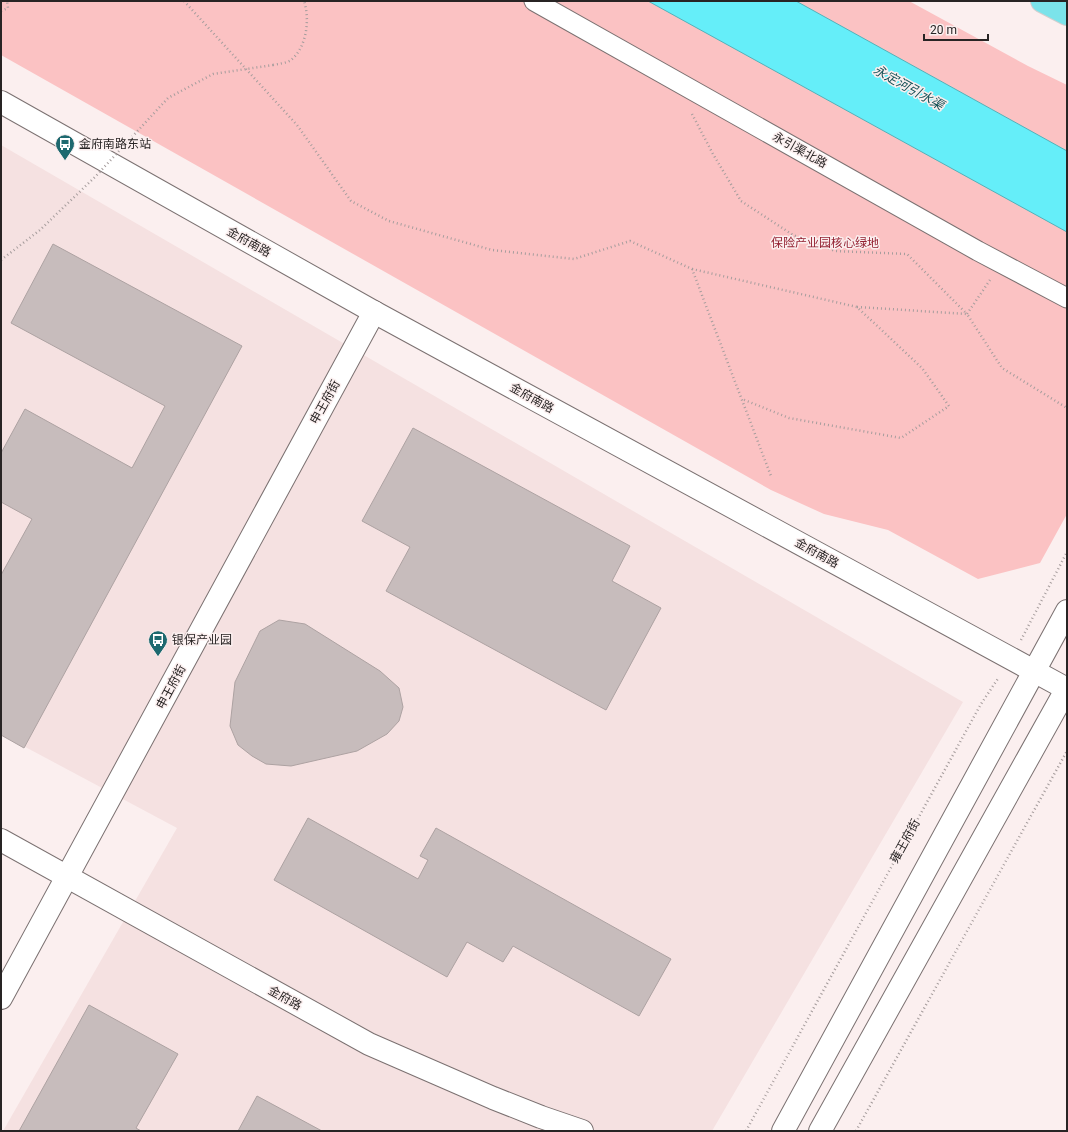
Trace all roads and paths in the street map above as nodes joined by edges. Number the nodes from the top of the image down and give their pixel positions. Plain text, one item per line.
1 (7, 1) edge
2 (184, 1) edge
3 (304, 1) edge
4 (534, 1) edge
5 (1042, 1) edge
6 (563, 8) edge
7 (1, 11) edge
8 (1067, 14) edge
9 (1, 102) edge
10 (689, 108) dead end
11 (1, 260) edge
12 (1002, 263) junction
13 (692, 270) junction
14 (1067, 298) edge
15 (857, 307) junction
16 (374, 312) junction
17 (967, 314) junction
18 (741, 399) junction
19 (1067, 408) edge
20 (771, 476) dead end
21 (1067, 552) edge
22 (1067, 611) edge
23 (1011, 658) junction
24 (1034, 671) junction
25 (1067, 688) edge
26 (1067, 751) edge
27 (1, 840) edge
28 (67, 877) junction
29 (1, 998) edge
30 (582, 1131) edge
31 (746, 1131) edge
32 (783, 1131) edge
33 (820, 1131) edge
34 (856, 1131) edge

1 - 7 path
2 - 13 path
3 - 11 path, bridge
4 - 6 street, 永引渠北路
5 - 8 main road
6 - 12 street, 永引渠北路
9 - 16 street, 金府南路
10 - 17 path
12 - 14 street, 永引渠北路
12 - 17 path
13 - 15 path
13 - 18 path
15 - 17 path
15 - 18 path
16 - 23 street, 金府南路
16 - 28 street, 申王府街
17 - 19 path
18 - 20 path
21 - 23 path, 雍王府街
22 - 24 street
23 - 24 street, 金府南路
23 - 31 path, 雍王府街
24 - 25 street, 金府南路
24 - 32 street
25 - 33 street
26 - 34 path
27 - 28 street, 金府路
28 - 29 street, 申王府街
28 - 30 street, 金府路

